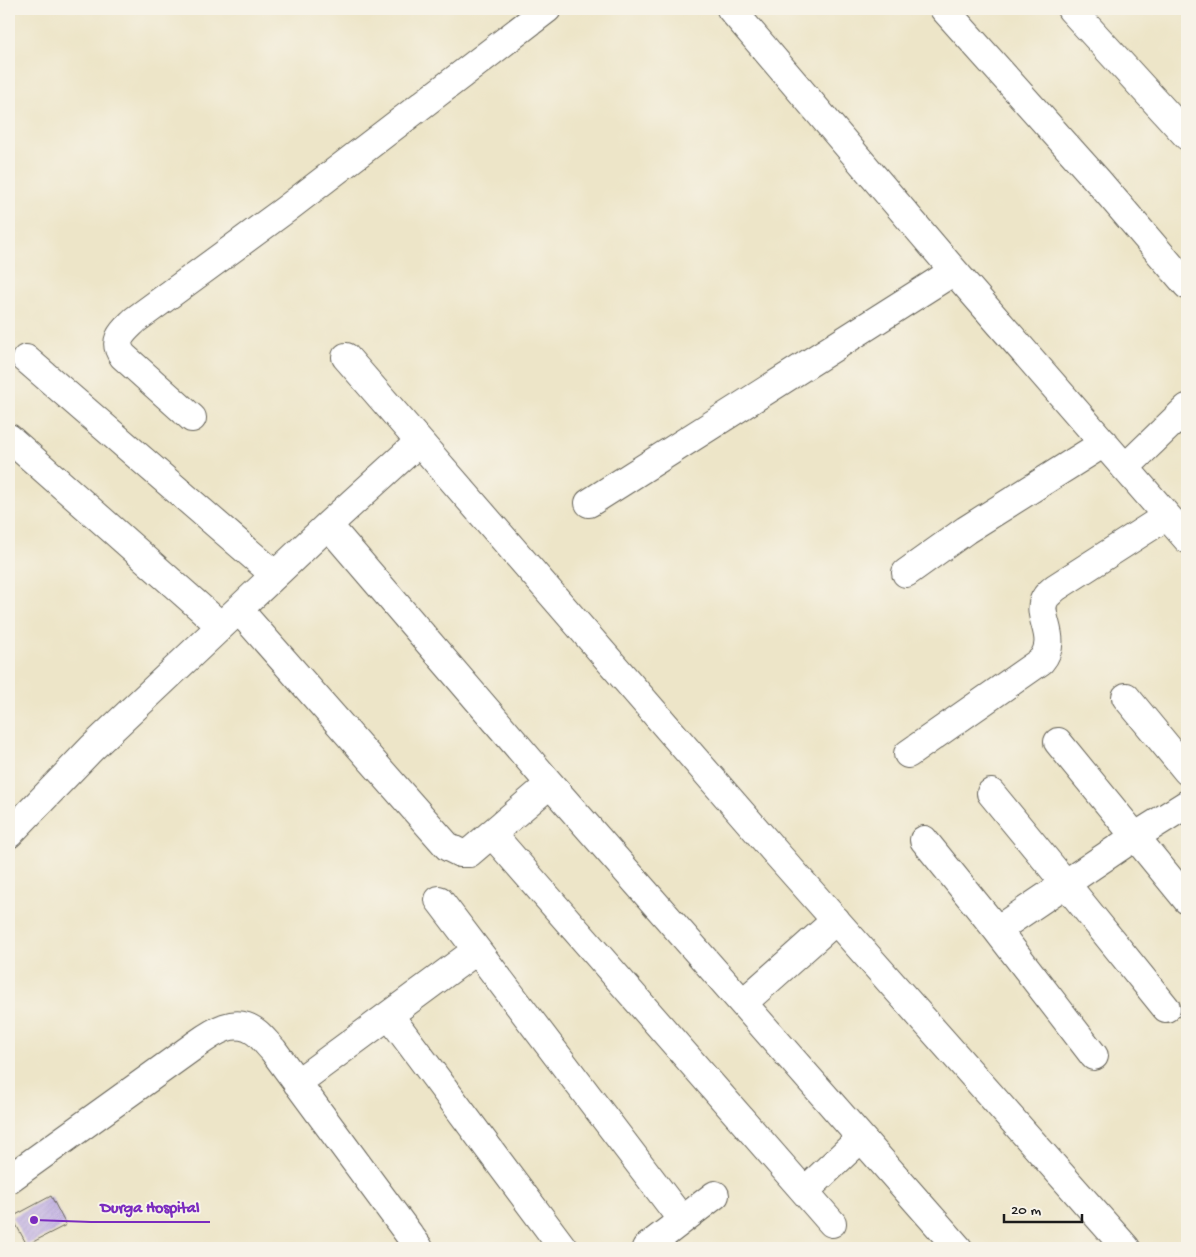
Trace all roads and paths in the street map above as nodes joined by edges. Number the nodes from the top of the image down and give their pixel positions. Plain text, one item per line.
1 (547, 9) edge
2 (731, 9) edge
3 (944, 9) edge
4 (1071, 9) edge
5 (1187, 136) edge
6 (954, 270) junction
7 (1187, 285) edge
8 (346, 357) dead end
9 (26, 360) dead end
10 (1187, 408) edge
11 (192, 418) dead end
12 (9, 438) edge
13 (419, 442) junction
14 (1104, 443) junction
15 (1126, 468) junction
16 (589, 503) dead end
17 (1168, 516) junction
18 (328, 525) junction
19 (1187, 539) edge
20 (906, 573) dead end
21 (275, 575) junction
22 (230, 618) junction
23 (1126, 697) dead end
24 (1058, 742) dead end
25 (908, 754) dead end
26 (1187, 771) edge
27 (550, 784) junction
28 (990, 793) dead end
29 (1187, 804) edge
30 (9, 834) edge
31 (492, 834) junction
32 (1136, 836) junction
33 (924, 840) dead end
34 (1065, 883) junction
35 (439, 900) dead end
36 (1187, 900) edge
37 (836, 920) junction
38 (997, 930) junction
39 (477, 950) junction
40 (743, 1003) junction
41 (1166, 1008) dead end
42 (389, 1015) junction
43 (1094, 1056) dead end
44 (297, 1083) junction
45 (861, 1138) junction
46 (9, 1179) edge
47 (805, 1191) junction
48 (715, 1195) dead end
49 (682, 1220) junction
50 (832, 1223) dead end
51 (419, 1248) edge
52 (563, 1248) edge
53 (646, 1248) edge
54 (958, 1248) edge
55 (1126, 1248) edge

1 - 11 street
2 - 6 street
3 - 7 street
4 - 5 street
6 - 14 street
6 - 16 street
8 - 13 street
9 - 21 street
10 - 15 street
12 - 22 street
13 - 18 street
13 - 37 street
14 - 15 street
14 - 20 street
15 - 17 street
17 - 19 street
17 - 25 street
18 - 21 street
18 - 27 street
21 - 22 street
22 - 30 street
22 - 31 street
23 - 26 street
24 - 32 street
27 - 31 street
27 - 40 street
28 - 34 street
29 - 32 street
31 - 47 street
32 - 34 street
32 - 36 street
33 - 38 street
34 - 38 street
34 - 41 street
35 - 39 street
37 - 40 street
37 - 55 street
38 - 43 street
39 - 42 street
39 - 49 street
40 - 45 street
42 - 44 street
42 - 52 street
44 - 46 street
44 - 51 street
45 - 47 street
45 - 54 street
47 - 50 street
48 - 49 street
49 - 53 street

